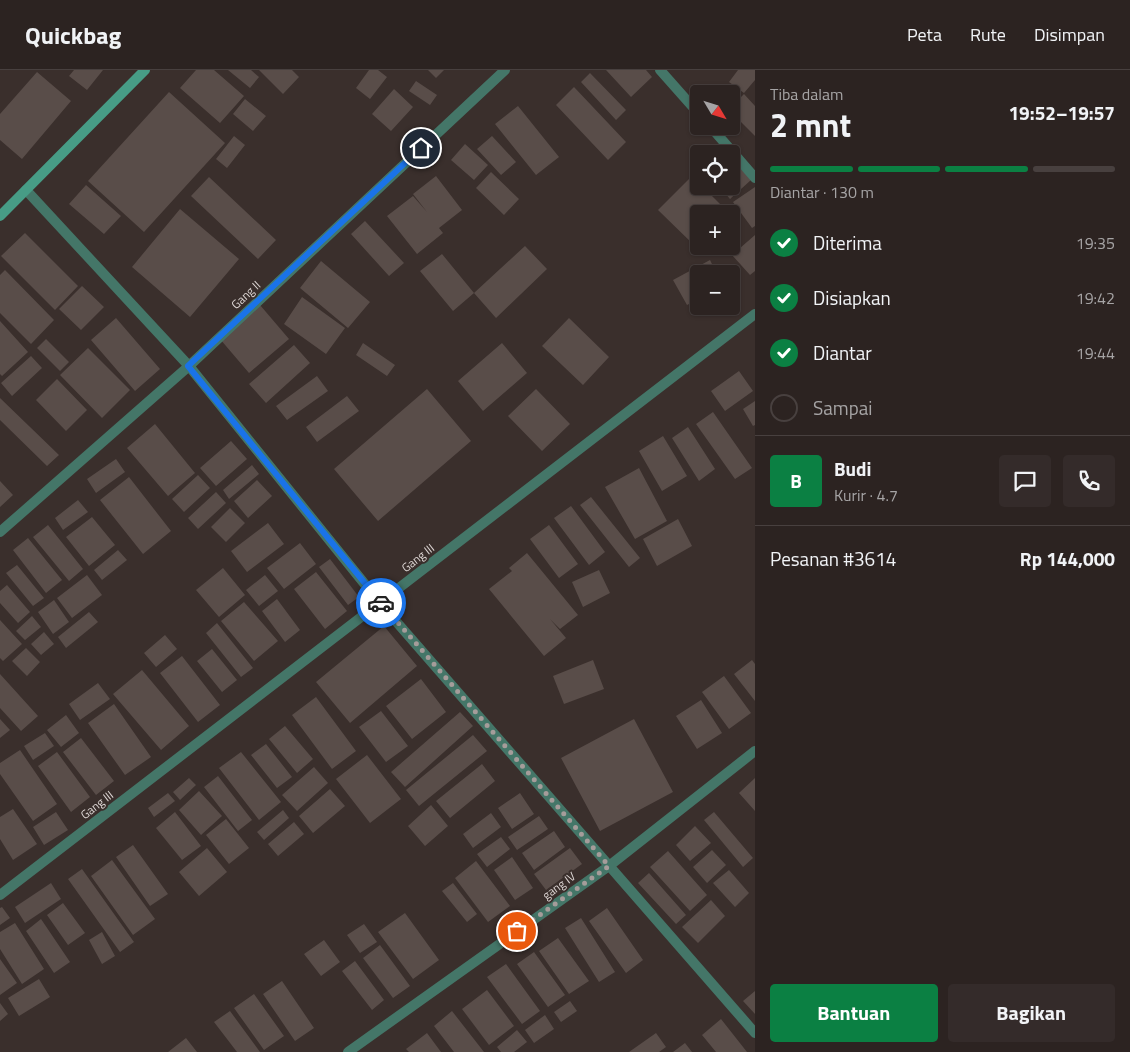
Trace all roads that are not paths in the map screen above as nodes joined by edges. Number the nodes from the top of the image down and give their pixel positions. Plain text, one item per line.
1 (145, 70) edge
2 (505, 70) edge
3 (660, 70) edge
4 (690, 104) edge
5 (718, 135) edge
6 (755, 178) edge
7 (26, 190) junction
8 (0, 216) edge
9 (755, 314) edge
10 (188, 366) junction
11 (0, 532) edge
12 (380, 603) junction
13 (755, 751) edge
14 (609, 866) junction
15 (0, 895) edge
16 (755, 1033) edge
17 (348, 1052) edge

1 - 7 main road
2 - 10 street, Gang II
3 - 4 street
5 - 6 street
7 - 8 main road
7 - 10 street
9 - 12 street, Gang III
10 - 11 street, Gang II
10 - 12 street
12 - 14 street
12 - 15 street, Gang III
13 - 14 street, gang IV
14 - 16 street
14 - 17 street, gang IV

